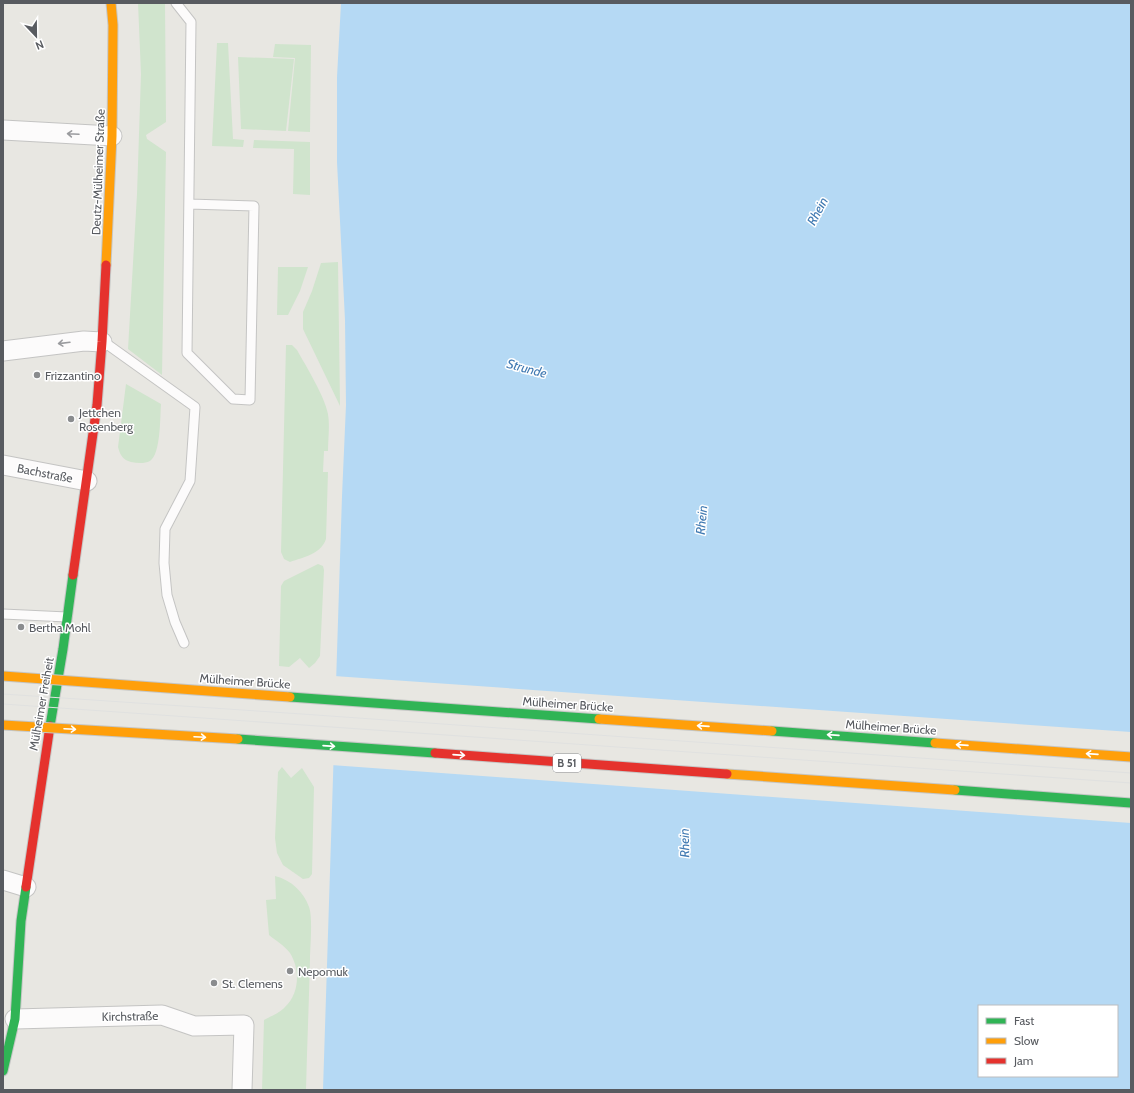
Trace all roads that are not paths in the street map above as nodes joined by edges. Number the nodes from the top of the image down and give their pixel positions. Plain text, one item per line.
1 (111, 3) edge
2 (176, 3) edge
3 (3, 130) edge
4 (112, 136) junction
5 (189, 204) junction
6 (102, 342) junction
7 (3, 351) edge
8 (3, 465) edge
9 (87, 481) junction
10 (3, 614) edge
11 (67, 618) junction
12 (184, 643) dead end
13 (3, 676) edge
14 (3, 716) edge
15 (3, 725) edge
16 (1131, 757) edge
17 (1044, 787) dead end
18 (1131, 803) edge
19 (3, 880) edge
20 (26, 887) junction
21 (15, 1019) junction
22 (3, 1071) edge
23 (242, 1090) edge

1 - 4 main road, Deutz-Mülheimer Straße
2 - 5 lane
4 -> 3 street
4 - 6 main road, Deutz-Mülheimer Straße
5 - 5 lane
6 -> 7 street
6 - 9 main road, Mülheimer Freiheit
6 - 12 lane
8 - 9 street, Bachstraße
9 - 11 main road, Mülheimer Freiheit
10 - 11 lane
11 - 20 main road, Mülheimer Freiheit
16 -> 13 main road, Mülheimer Brücke, bridge
14 - 17 main road, B 51
15 -> 18 main road, B 51, bridge
19 - 20 street
20 - 21 main road, Mülheimer Freiheit
21 - 22 main road, Mülheimer Freiheit
21 - 23 street, Kirchstraße

